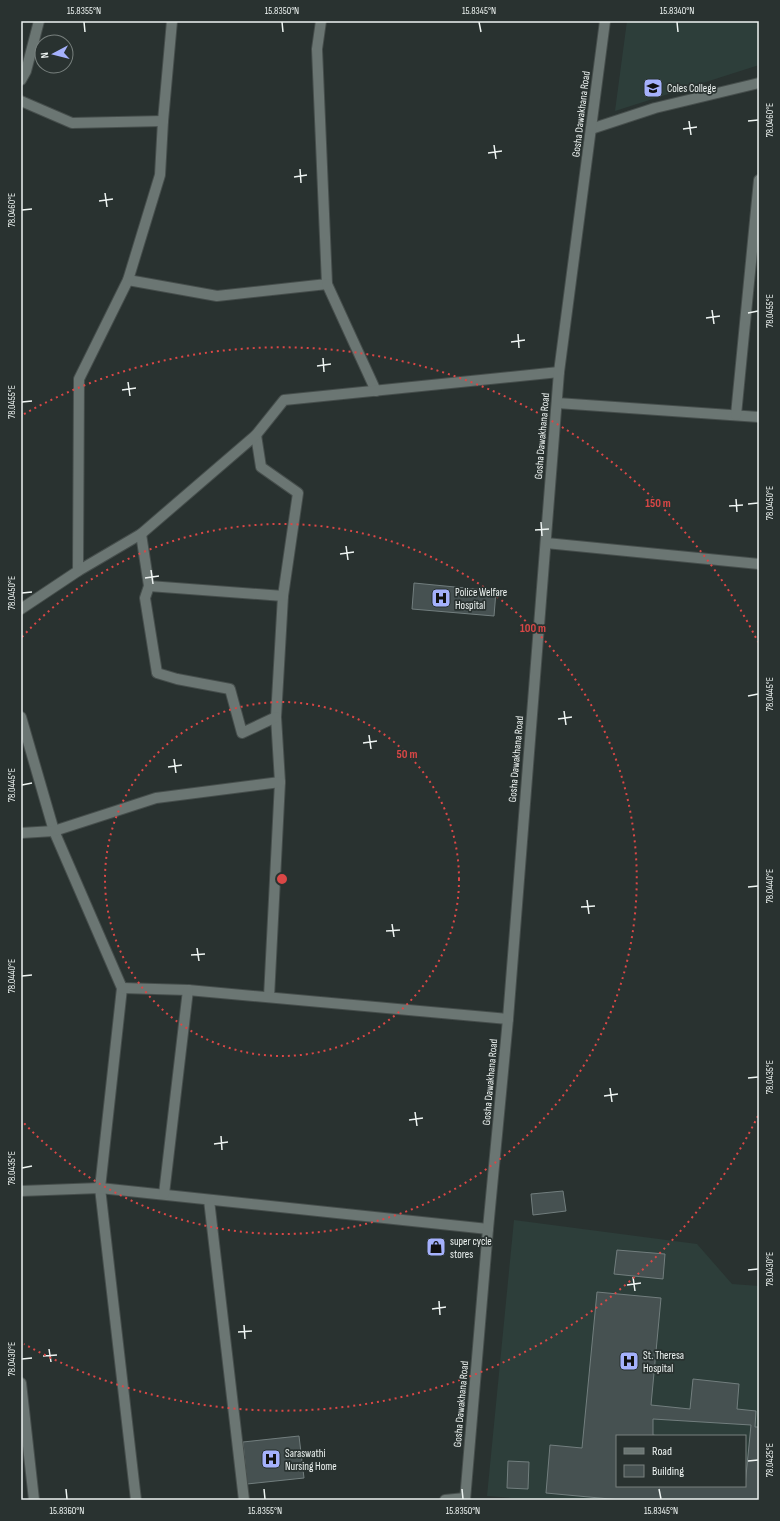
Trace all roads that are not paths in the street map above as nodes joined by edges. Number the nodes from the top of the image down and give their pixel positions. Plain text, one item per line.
1 (39, 21) edge
2 (172, 21) edge
3 (321, 21) edge
4 (605, 21) edge
5 (21, 80) edge
6 (759, 83) edge
7 (21, 101) edge
8 (163, 121) junction
9 (591, 129) junction
10 (759, 180) edge
11 (128, 280) junction
12 (327, 284) junction
13 (559, 372) junction
14 (376, 391) junction
15 (557, 403) junction
16 (736, 415) junction
17 (759, 417) edge
18 (256, 435) junction
19 (142, 534) junction
20 (546, 543) junction
21 (759, 564) edge
22 (78, 571) junction
23 (149, 586) junction
24 (283, 596) junction
25 (21, 609) edge
26 (21, 717) edge
27 (276, 717) junction
28 (280, 782) junction
29 (54, 831) junction
30 (21, 833) edge
31 (122, 988) junction
32 (188, 990) junction
33 (269, 998) junction
34 (508, 1019) junction
35 (100, 1188) junction
36 (21, 1191) edge
37 (164, 1194) junction
38 (209, 1200) junction
39 (488, 1229) junction
40 (21, 1384) edge
41 (465, 1499) edge
42 (34, 1500) edge
43 (136, 1500) edge
44 (244, 1500) edge
45 (445, 1500) edge

1 - 5 street
2 - 8 street
3 - 12 street
4 - 9 street, Gosha Dawakhana Road
6 - 9 street
7 - 8 street
8 - 11 street
9 - 13 street, Gosha Dawakhana Road
10 - 16 street
11 - 12 street
11 - 22 street
12 - 14 street
13 - 14 street
13 - 15 street, Gosha Dawakhana Road
14 - 18 street
15 - 16 street
15 - 20 street, Gosha Dawakhana Road
16 - 17 street
18 - 19 street
18 - 24 street
19 - 22 street
19 - 23 street
20 - 21 street
20 - 34 street, Gosha Dawakhana Road
22 - 25 street
23 - 24 street
23 - 27 street
24 - 27 street
26 - 29 street
27 - 28 street
28 - 29 street
28 - 33 street
29 - 30 street
29 - 31 street
31 - 32 street
31 - 35 street
32 - 33 street
32 - 37 street
33 - 34 street
34 - 39 street, Gosha Dawakhana Road
35 - 36 street
35 - 37 street
35 - 43 street
37 - 38 street
38 - 39 street
38 - 44 street
39 - 41 street, Gosha Dawakhana Road
40 - 42 street
41 - 45 street

